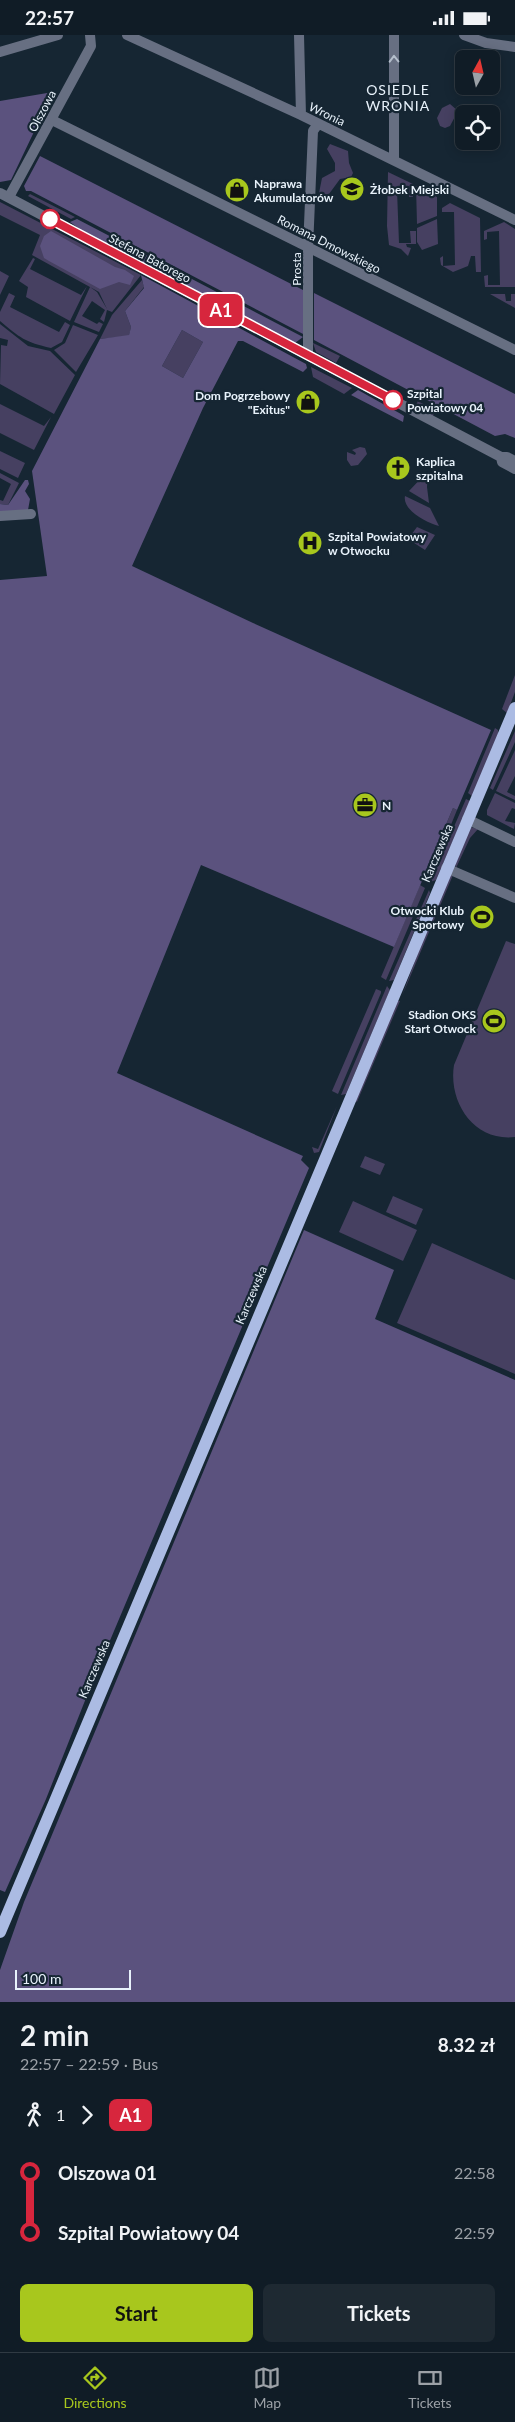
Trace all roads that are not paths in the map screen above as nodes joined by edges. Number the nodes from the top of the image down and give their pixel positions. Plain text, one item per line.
1 (58, 35) edge
2 (90, 35) edge
3 (127, 35) edge
4 (299, 35) edge
5 (394, 35) edge
6 (464, 35) edge
7 (515, 47) edge
8 (0, 52) edge
9 (301, 115) junction
10 (52, 120) junction
11 (318, 124) junction
12 (394, 160) junction
13 (5, 195) edge
14 (515, 220) edge
15 (308, 248) junction
16 (515, 350) edge
17 (308, 355) junction
18 (500, 457) junction
19 (515, 461) edge
20 (515, 469) edge
21 (31, 514) dead end
22 (0, 516) edge
23 (515, 708) edge
24 (466, 819) junction
25 (515, 843) edge
26 (446, 868) junction
27 (515, 898) edge
28 (0, 1932) edge

1 - 8 street
2 - 10 street, Olszowa
3 - 9 street, Wronia
4 - 9 street
12 -> 5 street
6 - 7 street
9 - 11 street, Wronia
10 - 13 street, Olszowa
10 - 15 street, Romana Dmowskiego
11 - 12 street, Wronia
11 - 15 street, Prosta
12 - 14 street, Wronia
13 - 17 street, Stefana Batorego
15 - 16 street, Romana Dmowskiego
15 - 17 street, Prosta
17 - 18 street, Stefana Batorego
18 - 19 street, Stefana Batorego
18 - 20 street, Stefana Batorego
21 - 22 street
23 - 24 main road, Karczewska
24 - 25 street
24 - 26 main road, Karczewska
26 - 27 street
26 - 28 main road, Karczewska

